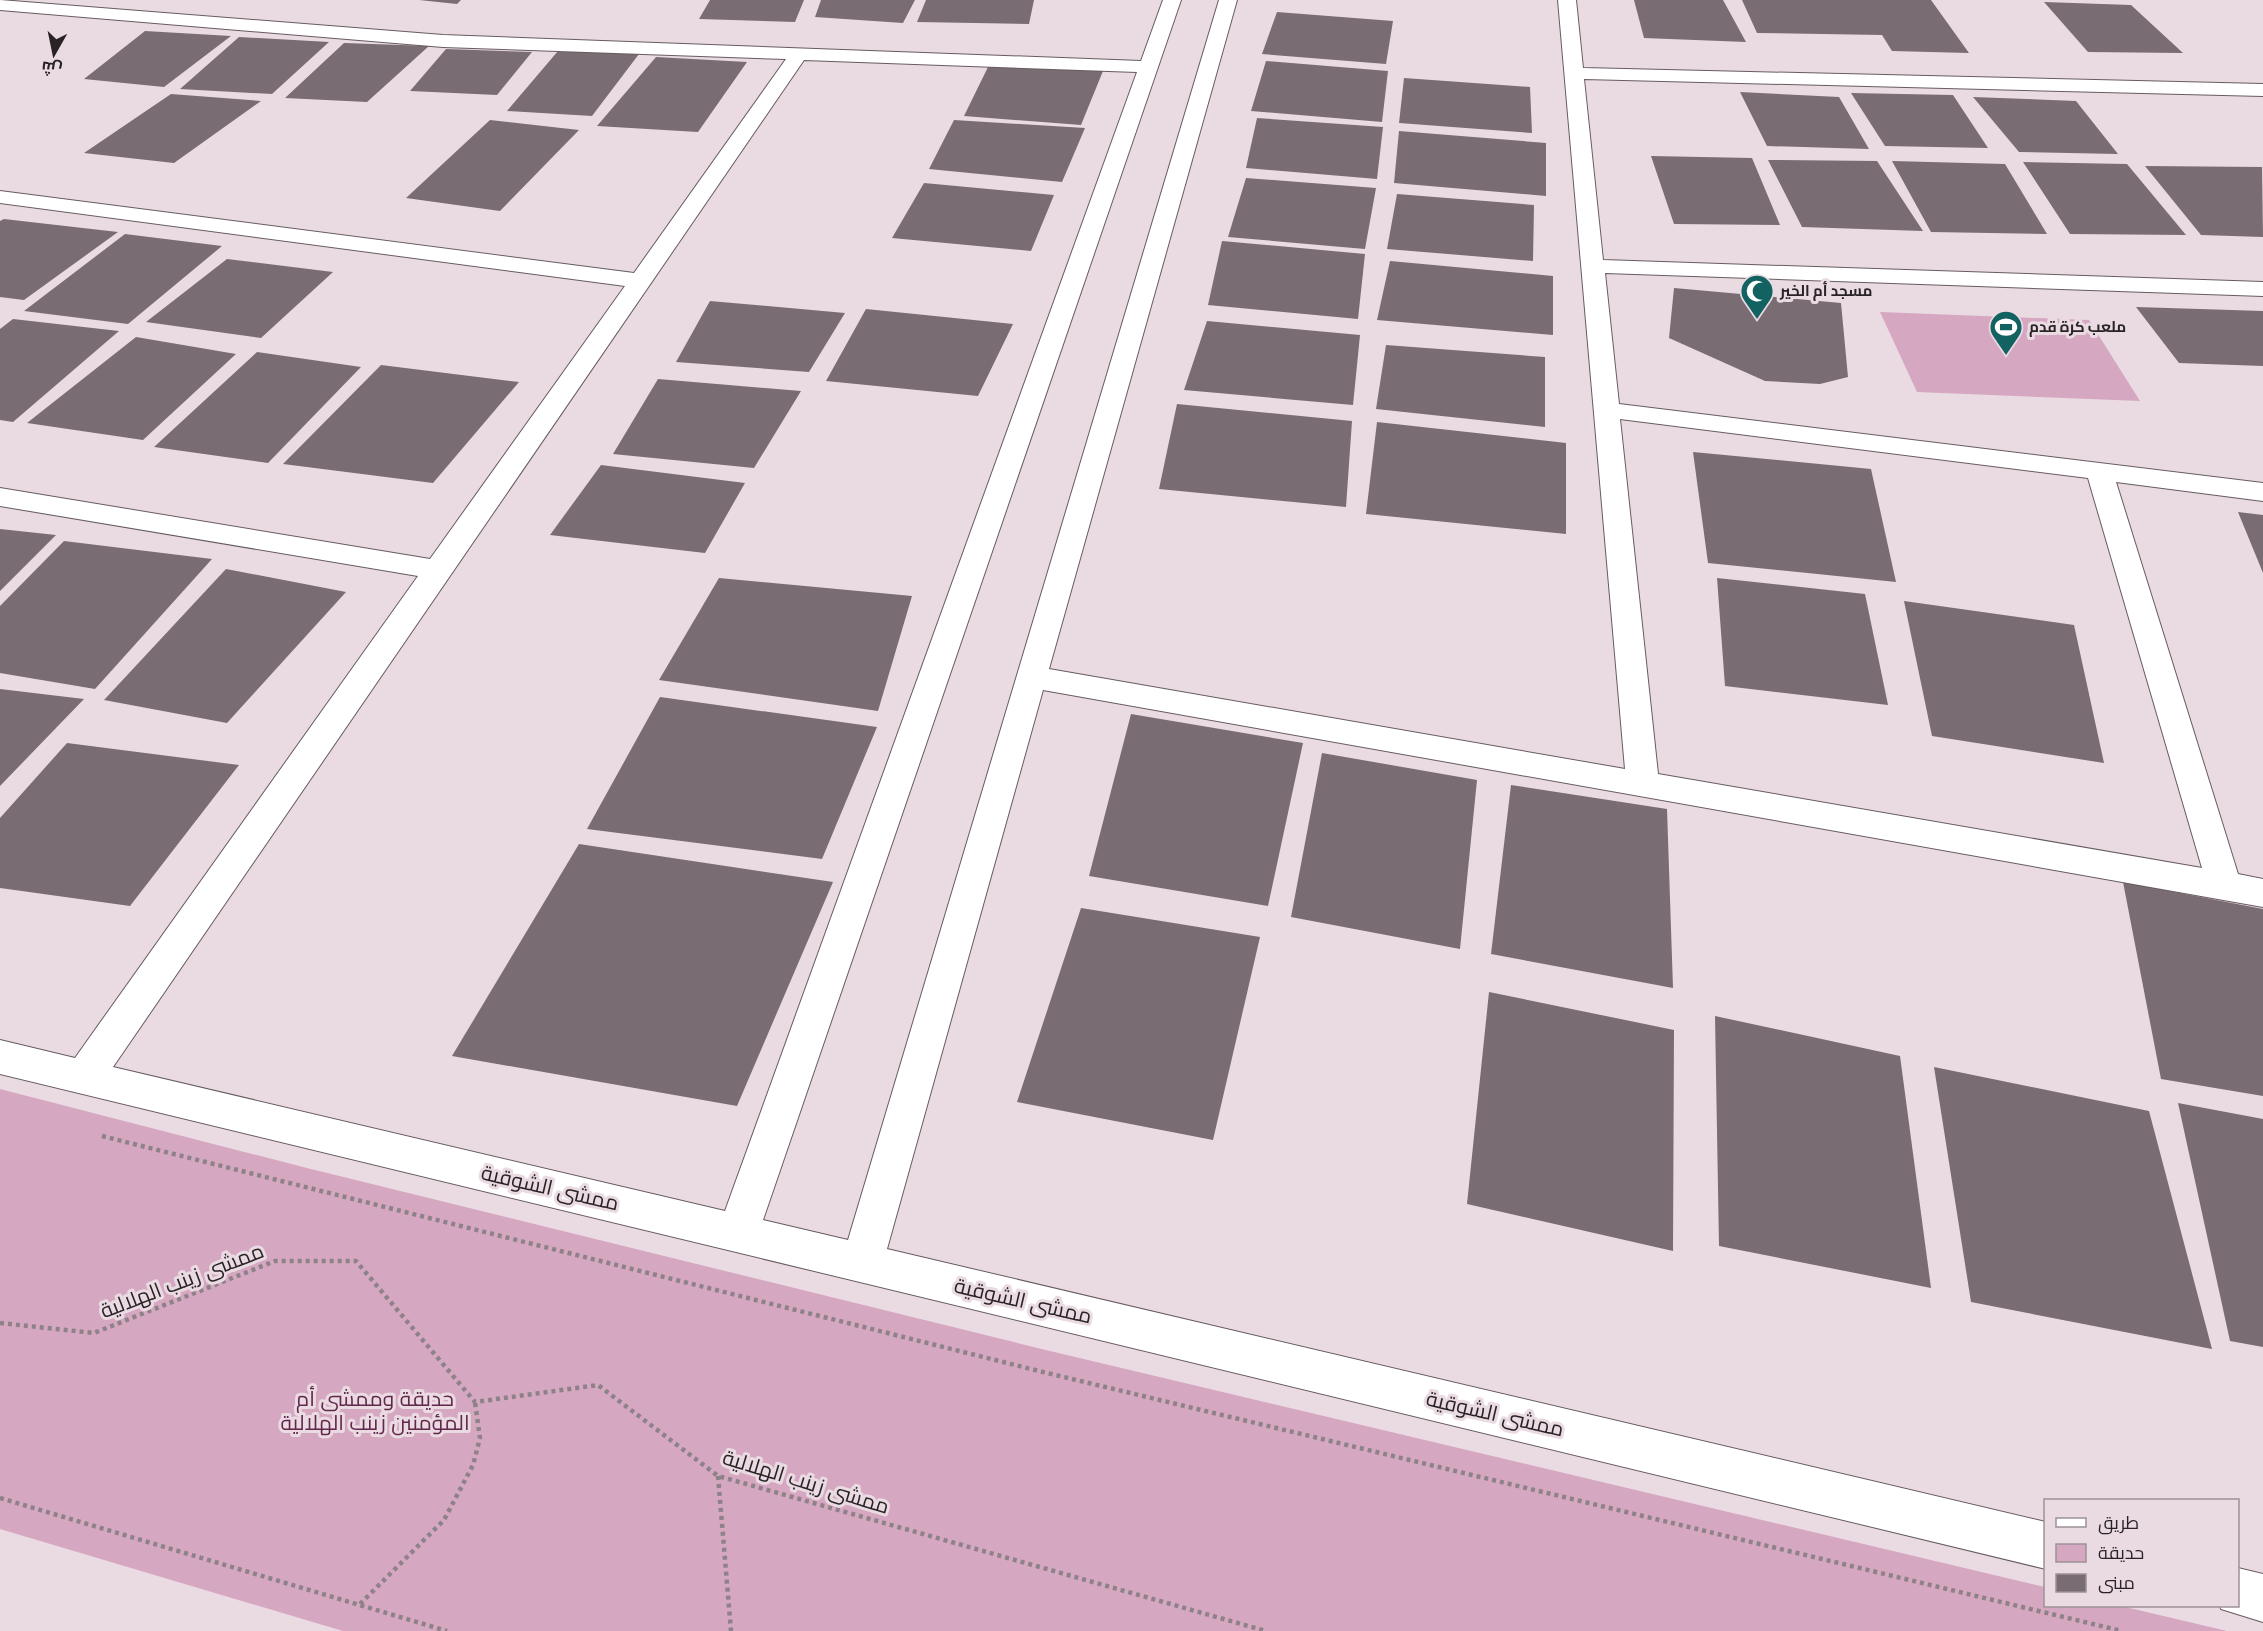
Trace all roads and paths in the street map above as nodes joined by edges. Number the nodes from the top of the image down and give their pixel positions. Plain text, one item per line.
1 (1172, 0) edge
2 (1228, 0) edge
3 (1567, 0) edge
4 (0, 5) edge
5 (799, 54) junction
6 (1149, 67) junction
7 (1574, 73) junction
8 (2263, 90) edge
9 (0, 197) edge
10 (1593, 266) junction
11 (640, 281) junction
12 (2263, 289) edge
13 (1607, 410) junction
14 (2099, 471) junction
15 (2263, 492) edge
16 (0, 497) edge
17 (437, 570) junction
18 (1032, 677) junction
19 (1643, 784) junction
20 (2224, 886) junction
21 (2263, 893) edge
22 (0, 1057) edge
23 (84, 1077) junction
24 (91, 1133) dead end
25 (738, 1233) junction
26 (862, 1263) junction
27 (0, 1323) edge
28 (475, 1402) junction
29 (718, 1476) junction
30 (0, 1498) edge
31 (2044, 1546) edge
32 (2239, 1592) edge
33 (2263, 1598) edge
34 (360, 1605) junction
35 (447, 1631) edge
36 (731, 1631) edge
37 (1266, 1631) edge
38 (2122, 1631) edge

1 - 6 street
2 - 18 street
3 - 7 street
4 - 5 street
5 - 6 street
5 - 11 street
6 - 25 street
7 - 8 street
7 - 10 street
9 - 11 street
10 - 12 street
10 - 13 street
11 - 17 street
13 - 14 street
13 - 19 street
14 - 15 street
14 - 20 street
16 - 17 street
17 - 23 street
18 - 19 street
18 - 26 street
19 - 20 street
20 - 21 street
22 - 23 street, ممشى الشوقية
23 - 25 street, ممشى الشوقية
24 - 38 path
25 - 26 street, ممشى الشوقية
26 - 31 street, ممشى الشوقية
27 - 28 path, ممشى زينب الهلالية
28 - 29 path, ممشى زينب الهلالية
28 - 34 path
29 - 36 path
29 - 37 path, ممشى زينب الهلالية
30 - 34 path
32 - 33 street
34 - 35 path

